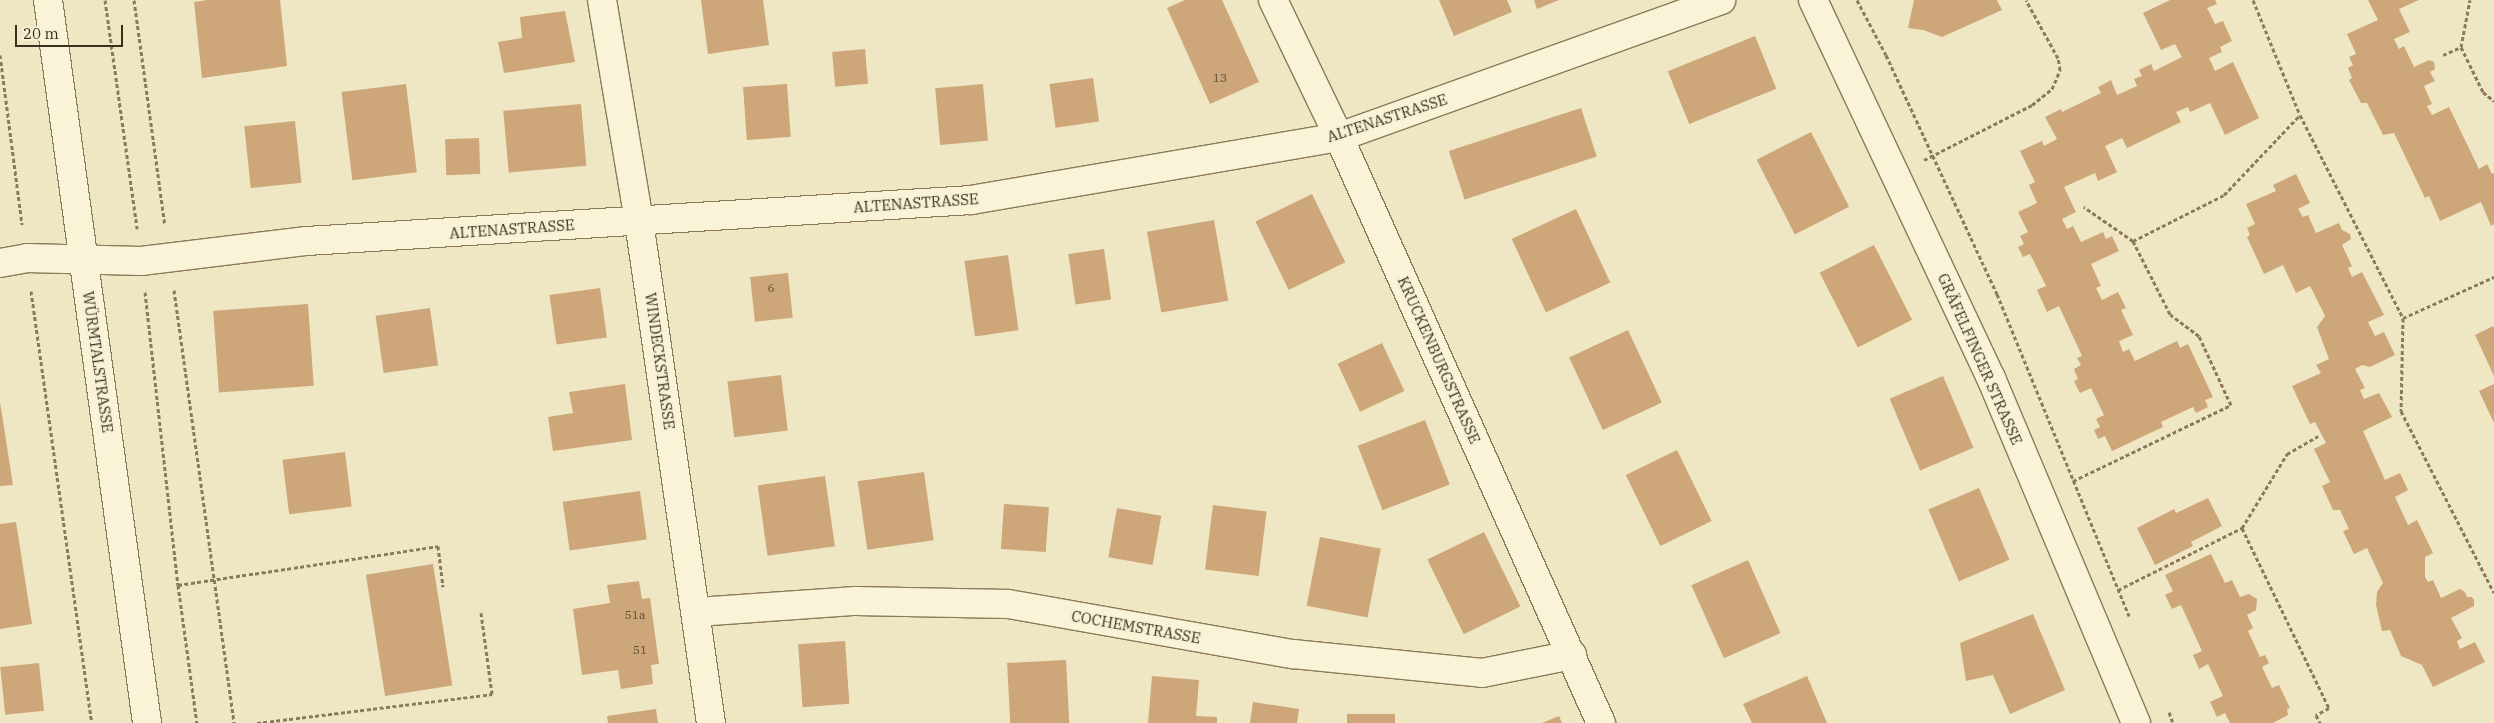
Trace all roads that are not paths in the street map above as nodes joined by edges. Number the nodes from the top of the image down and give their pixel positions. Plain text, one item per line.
1 (48, 0) edge
2 (602, 0) edge
3 (1273, 0) edge
4 (1722, 0) edge
5 (1813, 0) edge
6 (1339, 137) junction
7 (639, 221) junction
8 (84, 260) junction
9 (0, 263) edge
10 (697, 612) junction
11 (1572, 655) junction
12 (147, 723) edge
13 (711, 723) edge
14 (1601, 723) edge
15 (2136, 723) edge

1 - 8 street, WÜRMTALSTRASSE
2 - 7 street, WINDECKSTRASSE
3 - 6 street, KRUCKENBURGSTRASSE
4 - 6 street, ALTENASTRASSE
5 - 15 street, GRÄFELFINGER STRASSE
6 - 7 street, ALTENASTRASSE
6 - 11 street, KRUCKENBURGSTRASSE
7 - 8 street, ALTENASTRASSE
7 - 10 street, WINDECKSTRASSE
8 - 9 street, ALTENASTRASSE
8 - 12 street, WÜRMTALSTRASSE
10 - 11 street, COCHEMSTRASSE
10 - 13 street, WINDECKSTRASSE
11 - 14 street, KRUCKENBURGSTRASSE

